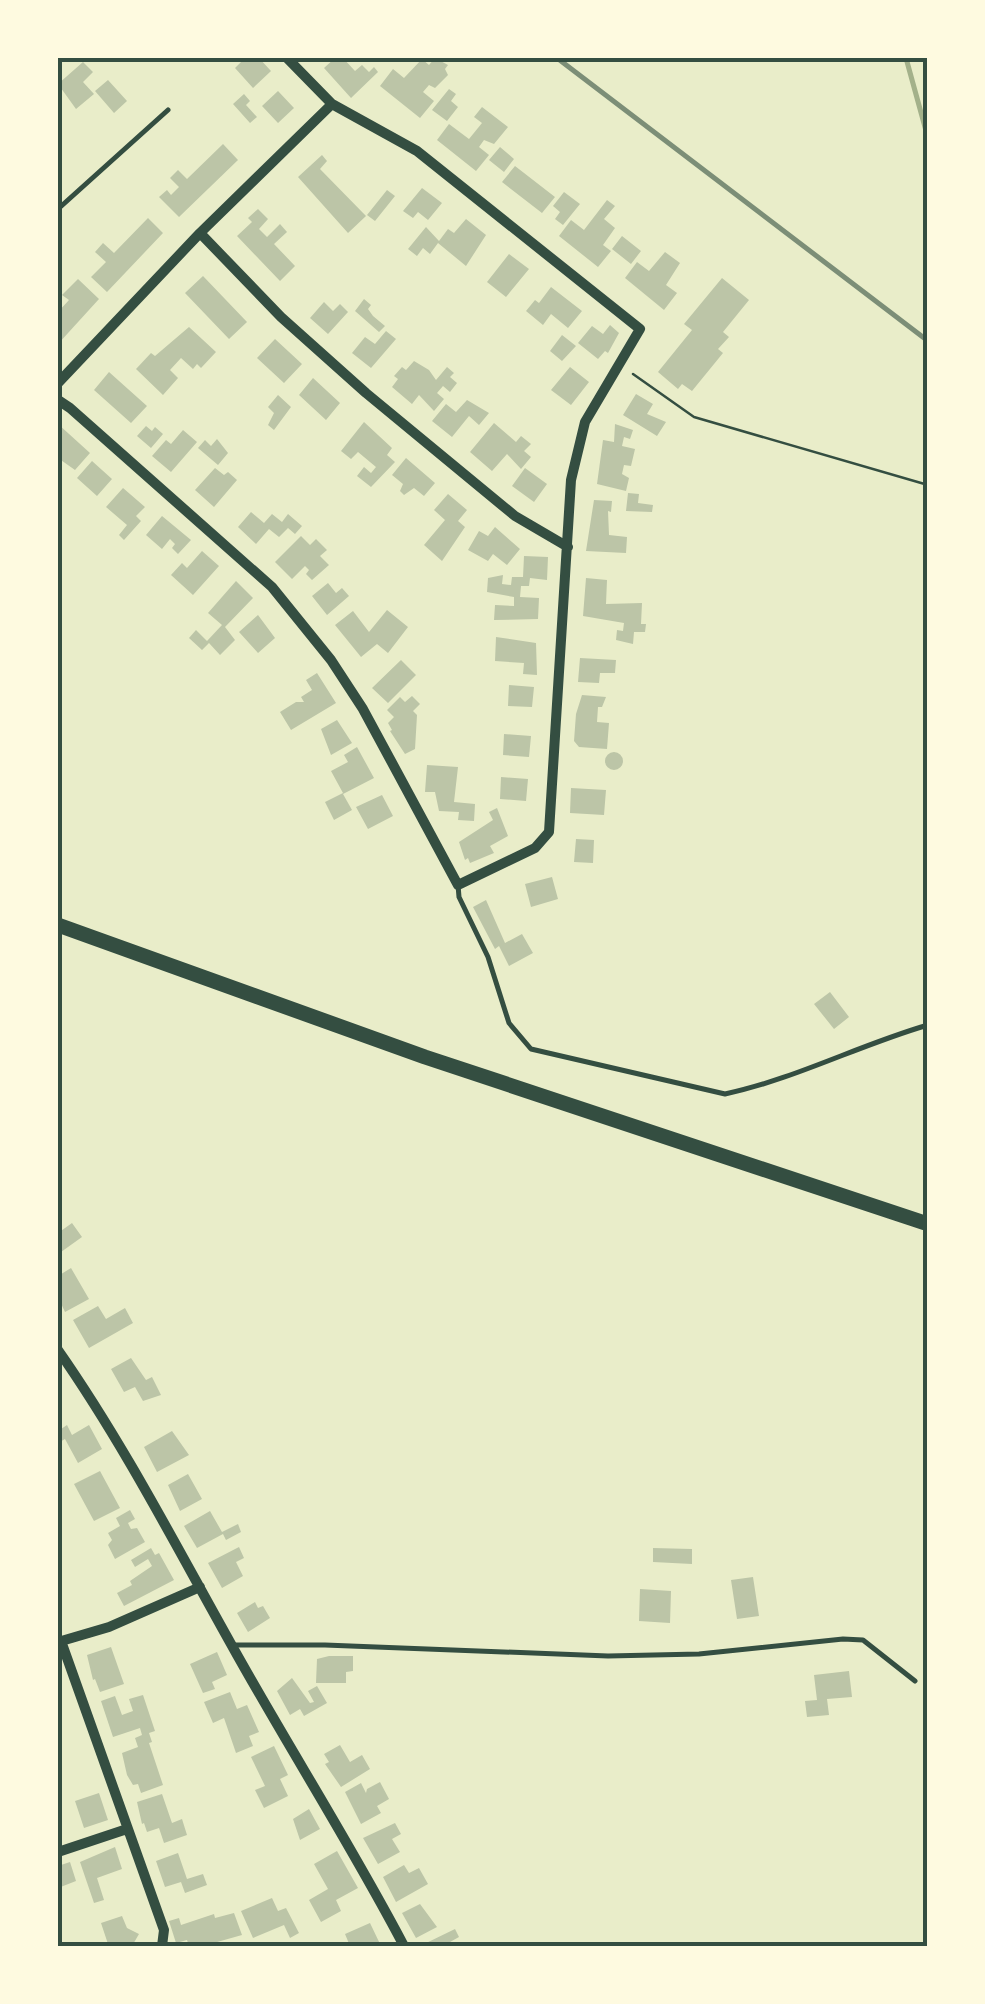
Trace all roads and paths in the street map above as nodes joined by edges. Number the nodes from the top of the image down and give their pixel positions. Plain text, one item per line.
1 (288, 58) edge
2 (332, 104) junction
3 (168, 110) dead end
4 (58, 209) edge
5 (200, 233) junction
6 (618, 366) junction
7 (58, 384) edge
8 (58, 400) edge
9 (928, 485) edge
10 (568, 547) junction
11 (458, 885) junction
12 (58, 925) edge
13 (928, 1025) edge
14 (928, 1224) edge
15 (58, 1350) edge
16 (200, 1586) junction
17 (59, 1642) edge
18 (232, 1645) junction
19 (915, 1680) dead end
20 (127, 1829) junction
21 (58, 1852) edge
22 (162, 1946) edge
23 (404, 1946) edge

1 - 2 street
2 - 5 street
2 - 6 street
3 - 4 lane
5 - 7 street
5 - 10 street
6 - 9 path
6 - 10 street
8 - 11 street
10 - 11 street
11 - 13 lane
12 - 14 main road
15 - 16 street
16 - 17 street
16 - 18 street
17 - 20 street
18 - 19 lane
18 - 23 street
20 - 21 street
20 - 22 street

